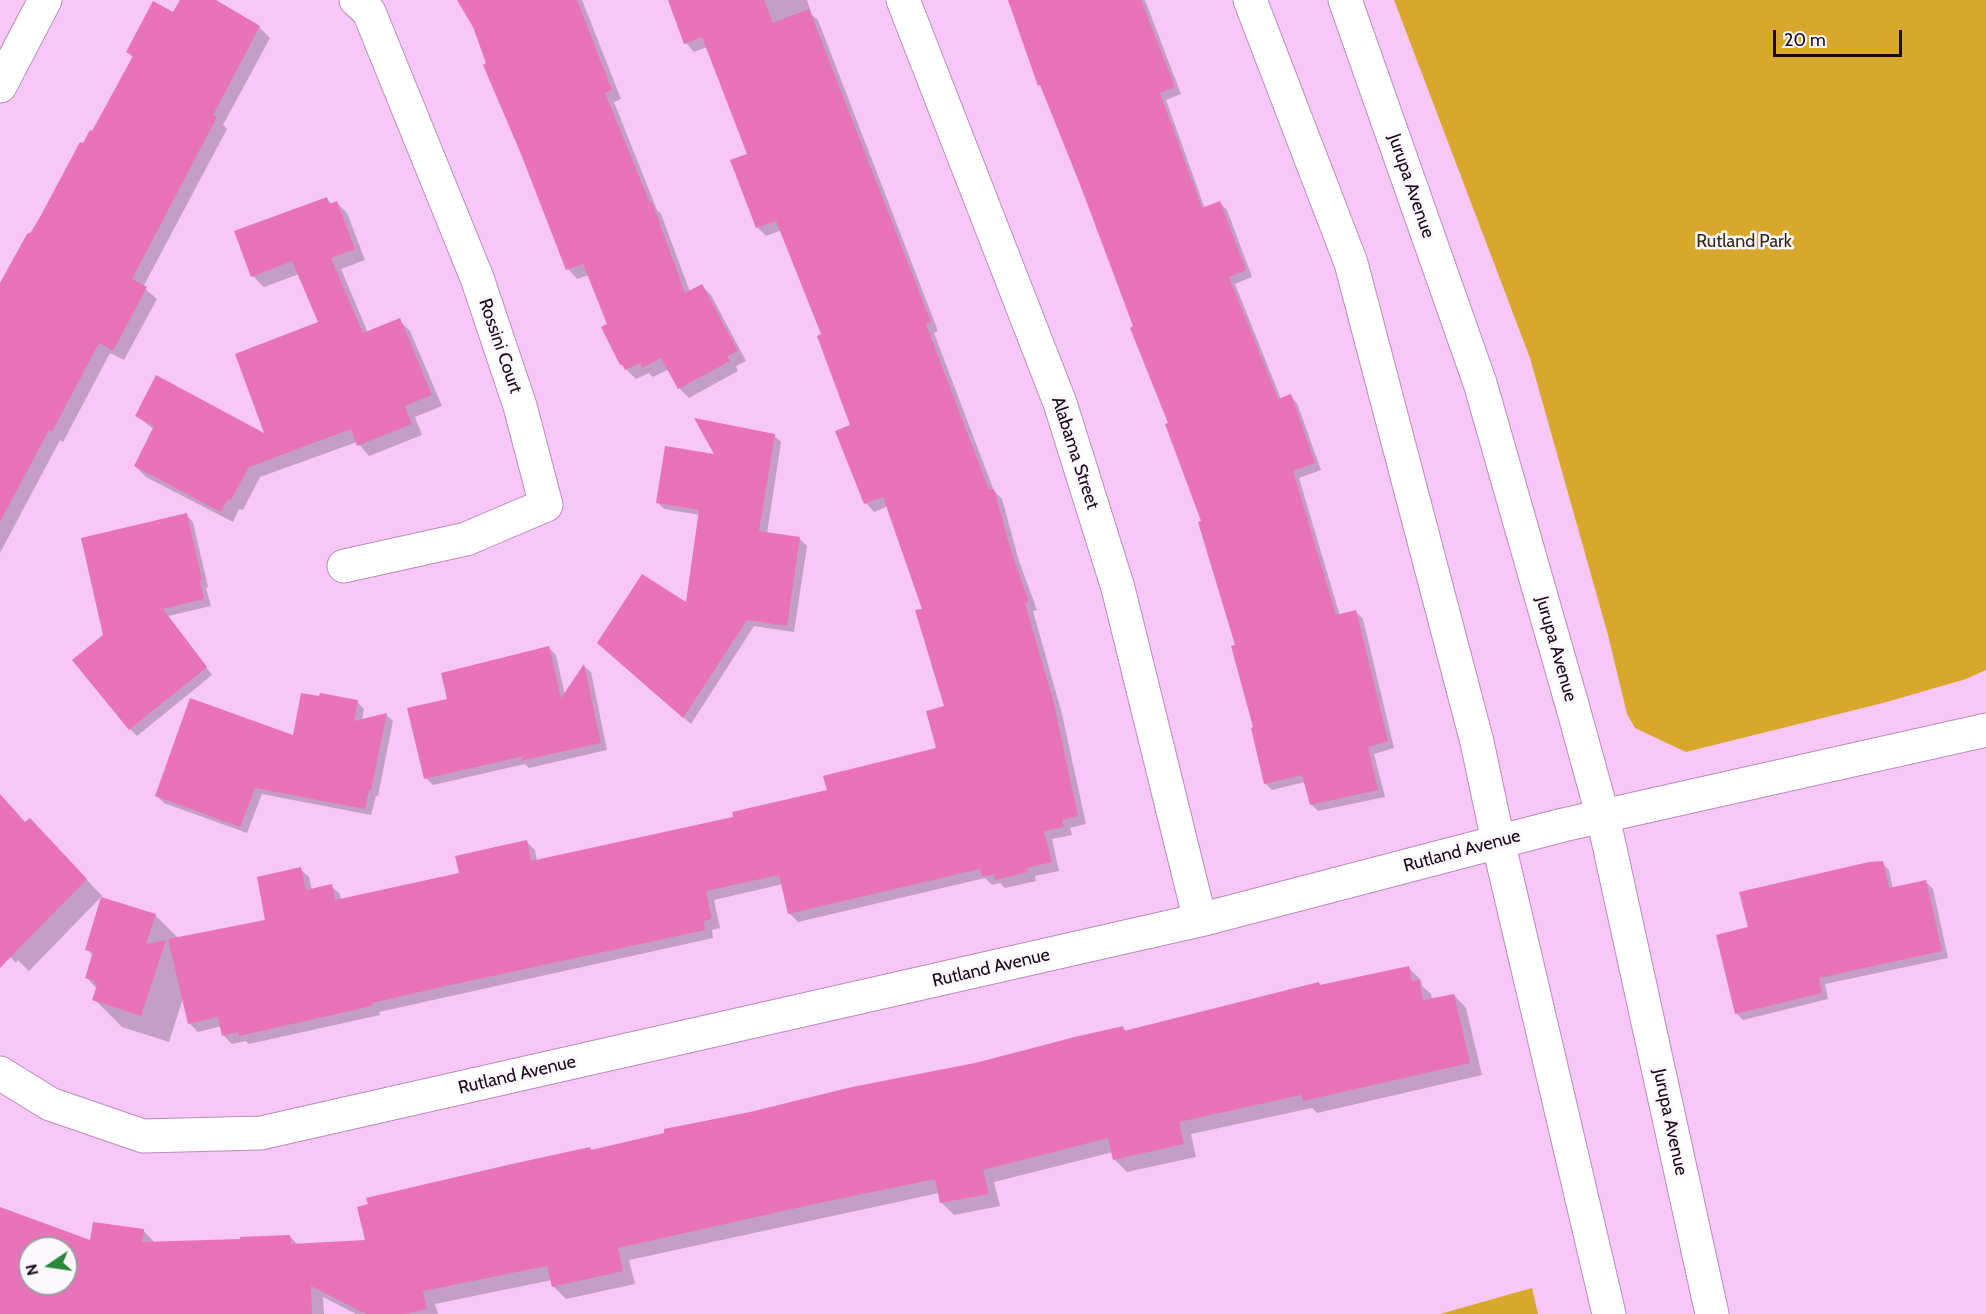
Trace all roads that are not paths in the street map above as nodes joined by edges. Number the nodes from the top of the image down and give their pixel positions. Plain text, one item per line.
1 (45, 0) edge
2 (356, 0) edge
3 (903, 0) edge
4 (1250, 0) edge
5 (1345, 0) edge
6 (0, 86) edge
7 (344, 566) dead end
8 (1986, 730) edge
9 (1603, 817) junction
10 (1498, 842) junction
11 (1200, 920) junction
12 (0, 1073) edge
13 (1609, 1314) edge
14 (1712, 1314) edge

1 - 6 street
2 - 7 street, Rossini Court
3 - 11 street, Alabama Street
4 - 10 street
5 - 9 street, Jurupa Avenue
8 - 9 street, Rutland Avenue
9 - 10 street, Rutland Avenue
9 - 14 street, Jurupa Avenue
10 - 11 street, Rutland Avenue
10 - 13 street
11 - 12 street, Rutland Avenue

